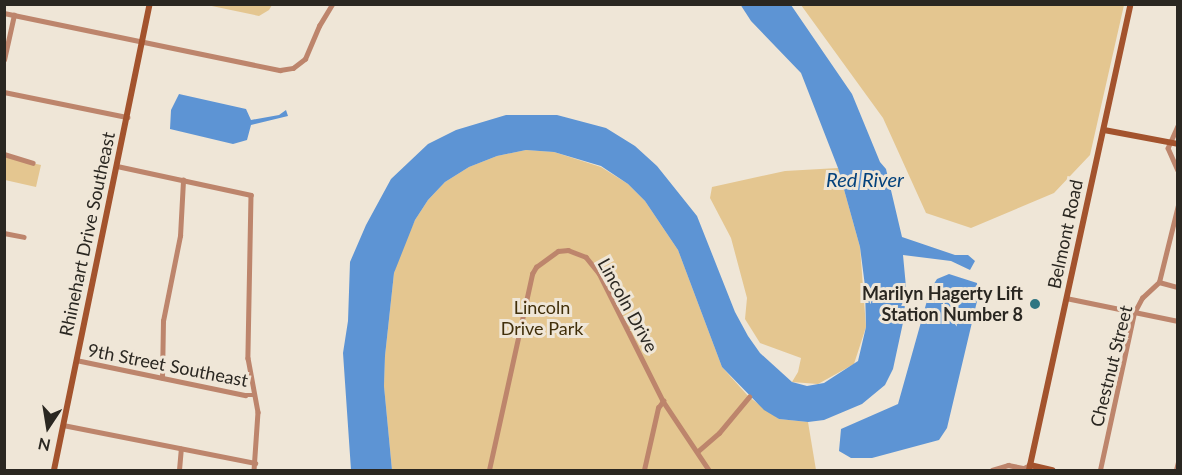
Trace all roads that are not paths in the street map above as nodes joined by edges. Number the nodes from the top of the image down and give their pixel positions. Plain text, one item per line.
1 (150, 4) edge
2 (332, 4) edge
3 (1131, 4) edge
4 (4, 13) edge
5 (14, 15) junction
6 (142, 41) junction
7 (4, 60) edge
8 (4, 92) edge
9 (127, 117) junction
10 (1178, 126) edge
11 (1104, 130) junction
12 (1169, 142) junction
13 (1178, 144) edge
14 (4, 154) edge
15 (33, 163) dead end
16 (117, 166) junction
17 (1178, 170) edge
18 (183, 180) junction
19 (1178, 205) edge
20 (4, 233) edge
21 (24, 237) dead end
22 (1159, 282) junction
23 (1178, 287) edge
24 (1066, 298) junction
25 (1134, 313) junction
26 (1178, 321) edge
27 (76, 360) junction
28 (162, 378) junction
29 (255, 395) junction
30 (749, 397) dead end
31 (663, 401) junction
32 (63, 425) junction
33 (181, 449) junction
34 (697, 452) junction
35 (1178, 462) edge
36 (255, 463) junction
37 (1029, 468) edge
38 (54, 471) edge
39 (179, 471) edge
40 (254, 471) edge
41 (489, 471) edge
42 (644, 471) edge
43 (709, 471) edge
44 (992, 471) edge
45 (1052, 471) edge
46 (1100, 471) edge
47 (1176, 471) edge

1 - 6 street, Rhinehart Drive Southeast
2 - 6 street
3 - 11 street, Belmont Road
4 - 5 street
5 - 6 street
5 - 7 street
6 - 9 street, Rhinehart Drive Southeast
8 - 9 street
9 - 16 street, Rhinehart Drive Southeast
10 - 12 street
11 - 12 street
11 - 24 street, Belmont Road
12 - 13 street
12 - 17 street
14 - 15 street
16 - 18 street
16 - 27 street, Rhinehart Drive Southeast
18 - 28 street
18 - 29 street
19 - 22 street, Chestnut Street
20 - 21 street
22 - 23 street
22 - 25 street, Chestnut Street
24 - 25 street
24 - 37 street, Belmont Road
25 - 26 street
25 - 46 street, Chestnut Street
27 - 28 street, 9th Street Southeast
27 - 32 street, Rhinehart Drive Southeast
28 - 29 street, 9th Street Southeast
29 - 36 street
30 - 34 street
31 - 34 street, Lincoln Drive
31 - 41 street, Lincoln Drive
31 - 42 street
32 - 33 street
32 - 38 street, Rhinehart Drive Southeast
33 - 36 street
33 - 39 street
34 - 43 street, Lincoln Drive
35 - 47 street
36 - 40 street
37 - 44 street
37 - 45 street

